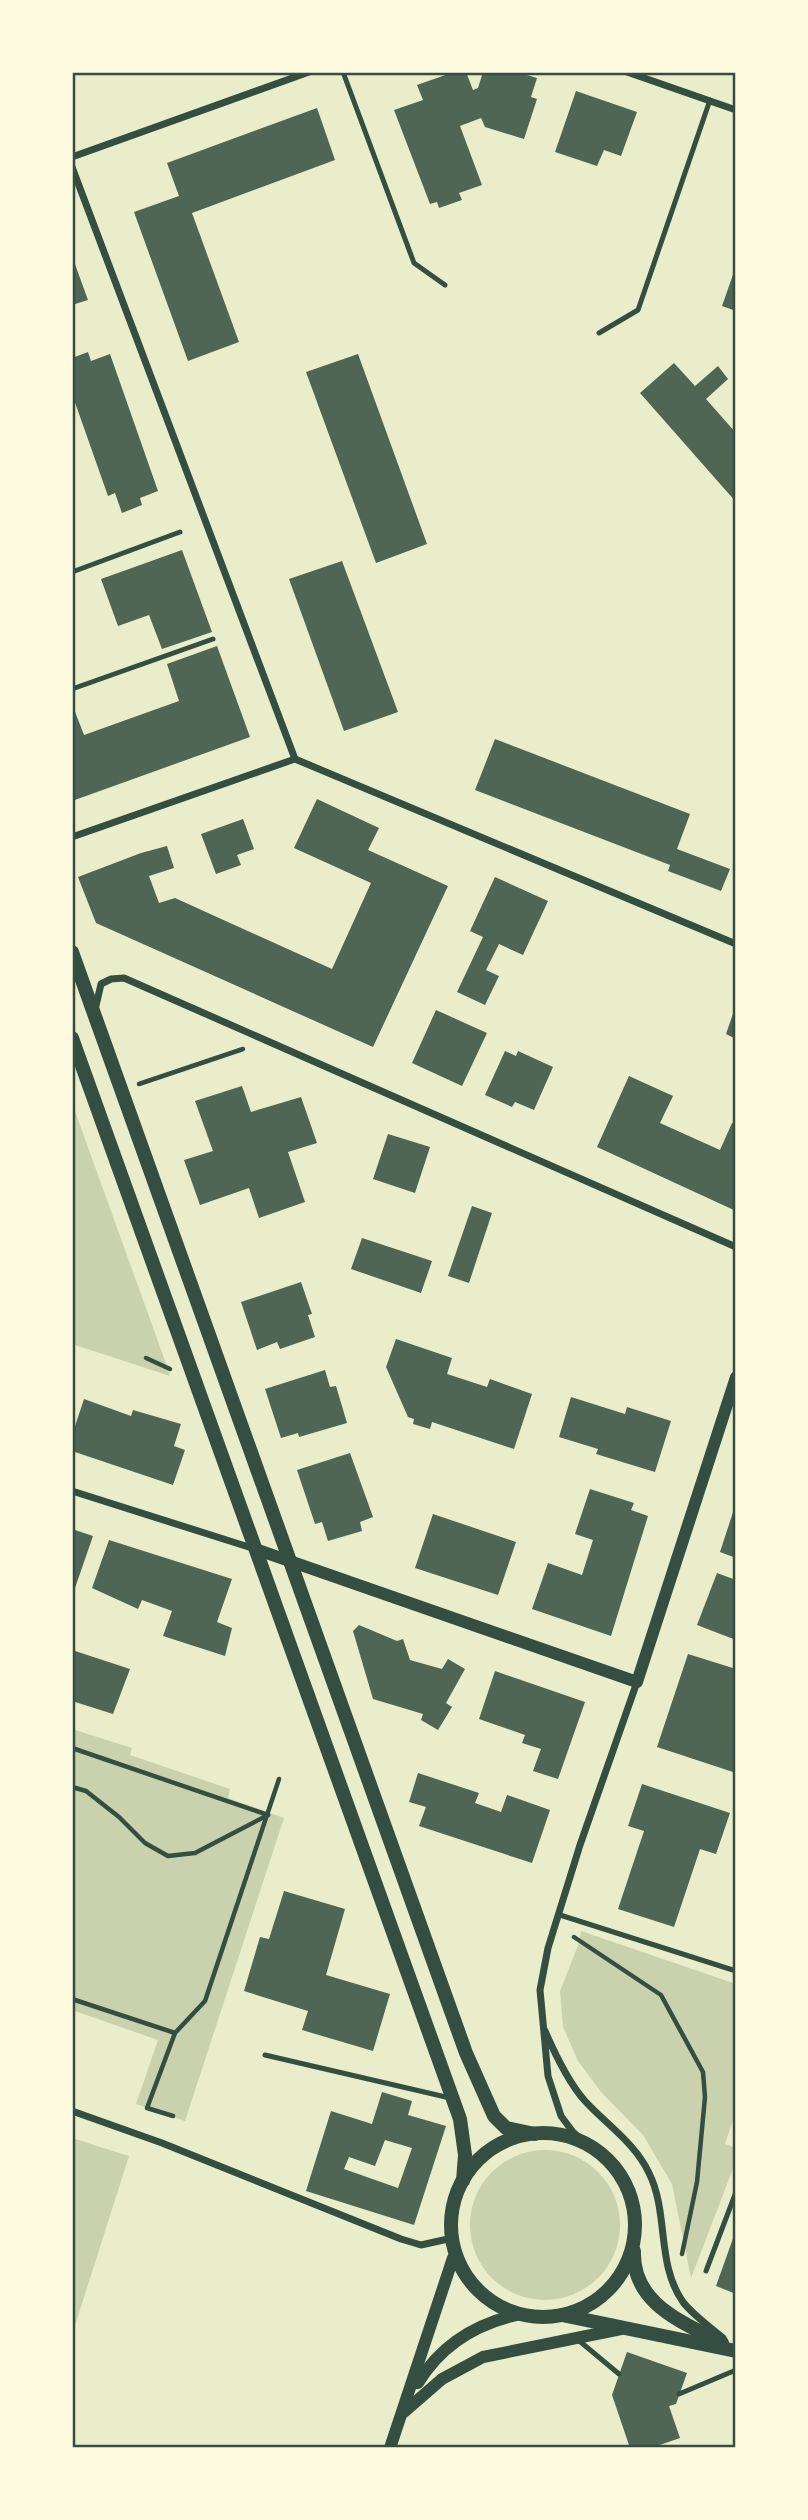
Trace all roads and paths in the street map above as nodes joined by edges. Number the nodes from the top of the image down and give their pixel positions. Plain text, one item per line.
1 (309, 72) edge
2 (343, 72) edge
3 (627, 72) edge
4 (710, 100) junction
5 (736, 110) edge
6 (72, 157) edge
7 (72, 167) edge
8 (445, 285) dead end
9 (599, 333) dead end
10 (180, 532) dead end
11 (72, 572) edge
12 (213, 639) dead end
13 (72, 689) edge
14 (295, 759) junction
15 (72, 837) edge
16 (736, 944) edge
17 (72, 952) edge
18 (94, 1014) junction
19 (72, 1038) edge
20 (268, 1040) junction
21 (75, 1060) edge
22 (121, 1090) junction
23 (736, 1247) edge
24 (736, 1377) edge
25 (72, 1491) edge
26 (255, 1549) junction
27 (289, 1562) junction
28 (637, 1682) junction
29 (72, 1748) edge
30 (279, 1779) dead end
31 (72, 1787) edge
32 (268, 1815) junction
33 (559, 1918) junction
34 (736, 1971) edge
35 (72, 1999) edge
36 (542, 2025) junction
37 (175, 2033) junction
38 (265, 2055) dead end
39 (453, 2099) junction
40 (72, 2112) edge
41 (173, 2116) dead end
42 (535, 2134) junction
43 (584, 2142) junction
44 (463, 2181) junction
45 (736, 2192) edge
46 (448, 2239) junction
47 (634, 2242) junction
48 (453, 2258) junction
49 (706, 2271) dead end
50 (672, 2280) junction
51 (521, 2314) junction
52 (561, 2315) junction
53 (628, 2327) junction
54 (574, 2337) junction
55 (736, 2351) edge
56 (736, 2370) edge
57 (619, 2374) dead end
58 (679, 2393) dead end
59 (404, 2412) junction
60 (390, 2448) edge

1 - 6 street
2 - 8 lane
3 - 4 street
4 - 5 street
4 - 9 lane
7 - 14 street
10 - 11 lane
12 - 13 lane
14 - 15 street
14 - 16 street
17 - 18 main road
18 - 20 street
18 - 22 main road
19 - 21 main road
20 - 22 path
20 - 23 street
21 - 26 main road
22 - 27 main road
24 - 28 street
25 - 26 street
26 - 27 street
26 - 39 main road
27 - 28 street
27 - 42 main road
28 - 33 street
29 - 32 path
30 - 32 path
31 - 32 path
32 - 37 path
33 - 34 lane
33 - 36 street
33 - 50 path
35 - 37 path
36 - 43 street
36 - 50 street
37 - 41 path
38 - 39 lane
39 - 44 main road
40 - 46 street
42 - 43 main road
42 - 44 main road
43 - 47 main road
44 - 46 main road
45 - 49 lane
46 - 48 main road
47 - 52 main road
47 - 55 main road
48 - 51 main road
48 - 59 street
50 - 55 street
51 - 52 main road
51 - 59 street
52 - 53 main road
53 - 54 street
53 - 55 main road
54 - 57 lane
54 - 59 street
56 - 58 lane
59 - 60 street

